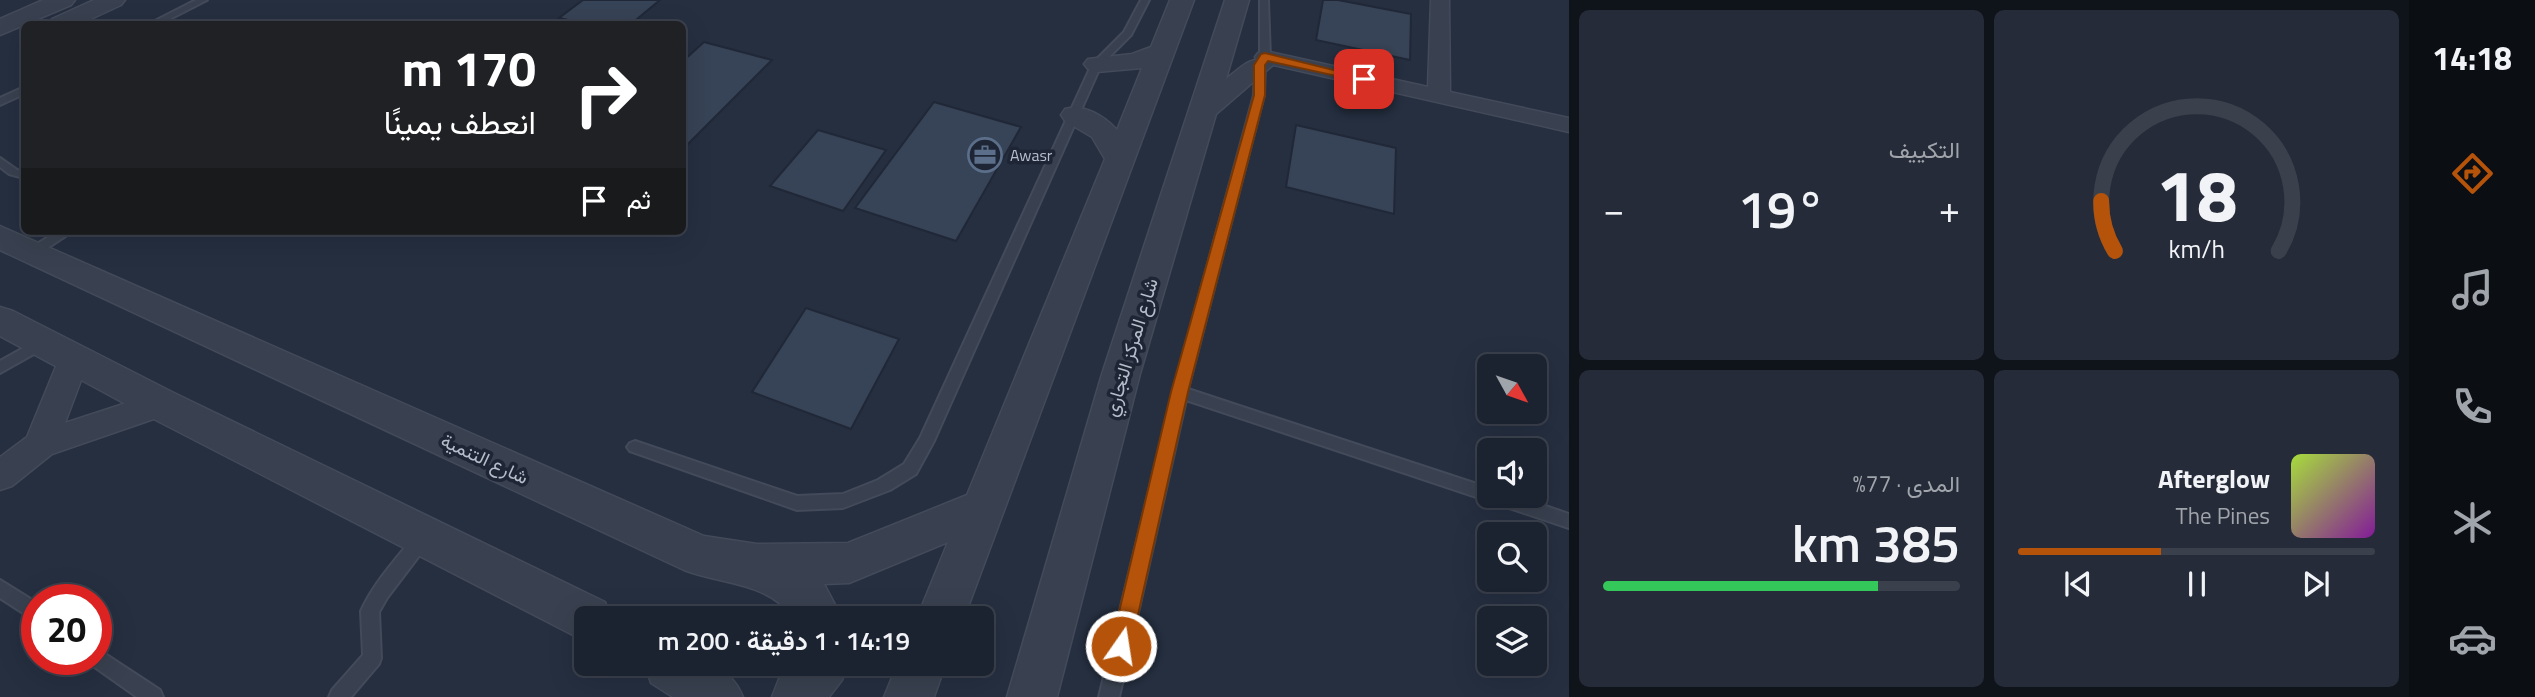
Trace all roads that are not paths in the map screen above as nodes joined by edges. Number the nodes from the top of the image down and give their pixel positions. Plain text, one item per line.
1 (63, 0) edge
2 (113, 0) edge
3 (203, 0) edge
4 (1145, 0) edge
5 (1182, 0) edge
6 (1237, 0) edge
7 (1264, 0) edge
8 (1440, 0) edge
9 (68, 21) edge
10 (160, 21) edge
11 (0, 28) edge
12 (21, 43) edge
13 (1163, 51) junction
14 (0, 53) edge
15 (1262, 61) junction
16 (1097, 64) junction
17 (21, 92) edge
18 (1439, 96) junction
19 (0, 102) edge
20 (1202, 111) junction
21 (1075, 115) junction
22 (1569, 125) edge
23 (1119, 159) junction
24 (0, 160) edge
25 (21, 174) edge
26 (53, 235) edge
27 (17, 245) edge
28 (0, 320) edge
29 (58, 350) junction
30 (0, 368) edge
31 (1180, 392) junction
32 (160, 404) junction
33 (40, 445) junction
34 (635, 447) dead end
35 (0, 476) edge
36 (1477, 491) edge
37 (985, 507) junction
38 (1530, 508) edge
39 (1569, 521) edge
40 (424, 536) junction
41 (738, 563) junction
42 (0, 588) edge
43 (21, 603) edge
44 (814, 606) edge
45 (945, 606) edge
46 (574, 611) edge
47 (112, 668) edge
48 (678, 676) edge
49 (814, 676) edge
50 (917, 676) edge
51 (153, 697) edge
52 (339, 697) edge
53 (718, 697) edge
54 (797, 697) edge
55 (909, 697) edge
56 (1032, 697) edge
57 (1109, 697) edge

1 - 11 street
2 - 9 street
3 - 10 lane
4 - 16 lane
5 - 13 street
6 - 20 street, شارع المركز التجاري
7 - 15 lane
8 - 18 street
12 - 14 street
13 - 16 street
13 - 23 street
15 - 18 street
15 - 20 street
15 - 31 lane
16 - 21 lane
17 - 19 lane
18 - 22 street
20 - 56 street, شارع المركز التجاري
21 - 23 street
21 - 34 lane
23 - 37 street
24 - 25 lane
26 - 27 lane
27 - 41 street, شارع التنمية
28 - 29 street
29 - 30 lane
29 - 32 street
29 - 33 street
31 - 36 lane
31 - 57 lane
32 - 33 street
32 - 40 street
33 - 35 street
37 - 41 street, شارع التنمية
37 - 45 street
38 - 39 lane
40 - 46 street
40 - 52 lane
41 - 44 street
42 - 43 lane
47 - 51 lane
48 - 53 street
49 - 54 street
50 - 55 street

